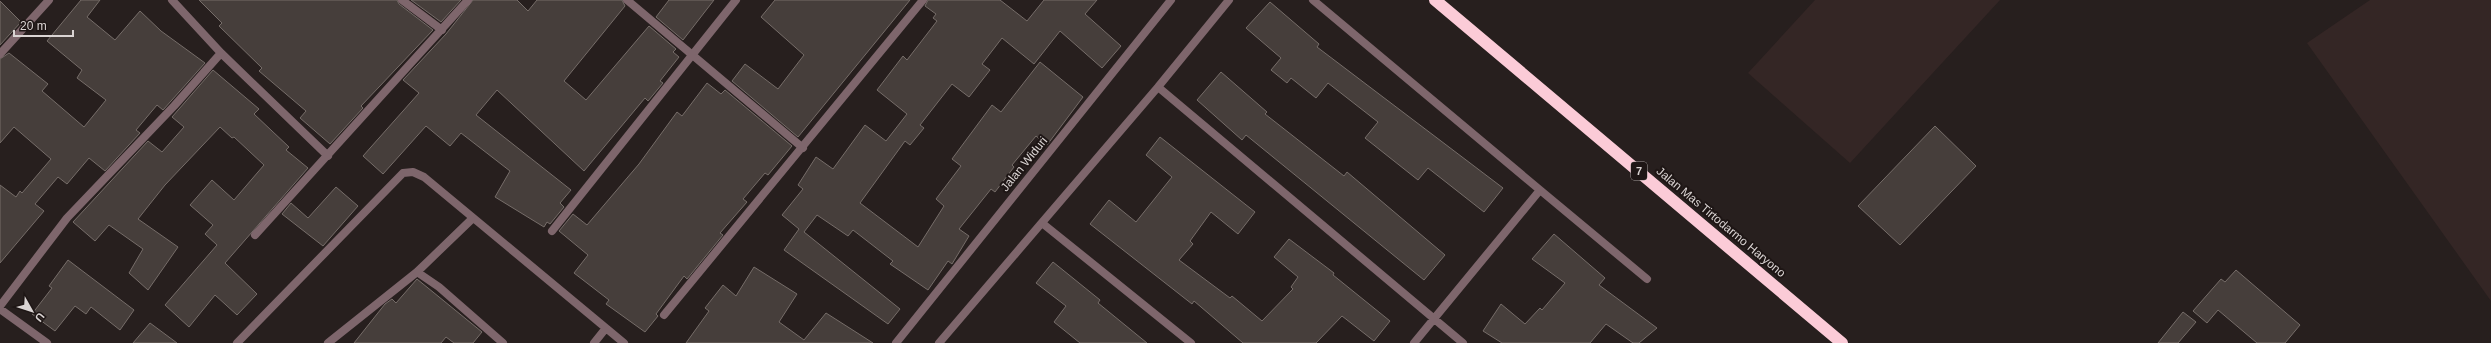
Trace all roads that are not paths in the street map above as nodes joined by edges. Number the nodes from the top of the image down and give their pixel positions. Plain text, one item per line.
1 (49, 0) edge
2 (172, 0) edge
3 (402, 0) edge
4 (468, 0) edge
5 (627, 0) edge
6 (736, 0) edge
7 (924, 0) edge
8 (1171, 0) edge
9 (1229, 0) edge
10 (1313, 0) edge
11 (1434, 0) edge
12 (442, 30) junction
13 (221, 53) junction
14 (0, 54) edge
15 (692, 56) junction
16 (1158, 87) junction
17 (803, 148) junction
18 (328, 156) junction
19 (1540, 190) junction
20 (473, 218) junction
21 (1042, 223) junction
22 (552, 232) dead end
23 (255, 235) dead end
24 (417, 272) junction
25 (1647, 279) dead end
26 (0, 307) edge
27 (664, 315) dead end
28 (1433, 320) junction
29 (606, 328) junction
30 (47, 343) edge
31 (237, 343) edge
32 (328, 343) edge
33 (503, 343) edge
34 (594, 343) edge
35 (624, 343) edge
36 (896, 343) edge
37 (939, 343) edge
38 (1191, 343) edge
39 (1414, 343) edge
40 (1463, 343) edge
41 (1842, 343) edge

1 - 14 street
2 - 13 street
3 - 12 street
4 - 12 street
5 - 15 street
6 - 15 street
7 - 17 street
8 - 36 street, Jalan Widuri
9 - 16 street
10 - 19 street
11 - 41 highway, Jalan Mas Tirtodarmo Haryono / 7
12 - 18 street
13 - 18 street
13 - 26 street
15 - 17 street
15 - 22 street
16 - 21 street
16 - 28 street
17 - 27 street
18 - 23 street
19 - 25 street
19 - 28 street
20 - 24 street
20 - 29 street
20 - 31 street
21 - 37 street
21 - 38 street
24 - 32 street
24 - 33 street
26 - 30 street
28 - 39 street
28 - 40 street
29 - 34 street
29 - 35 street

